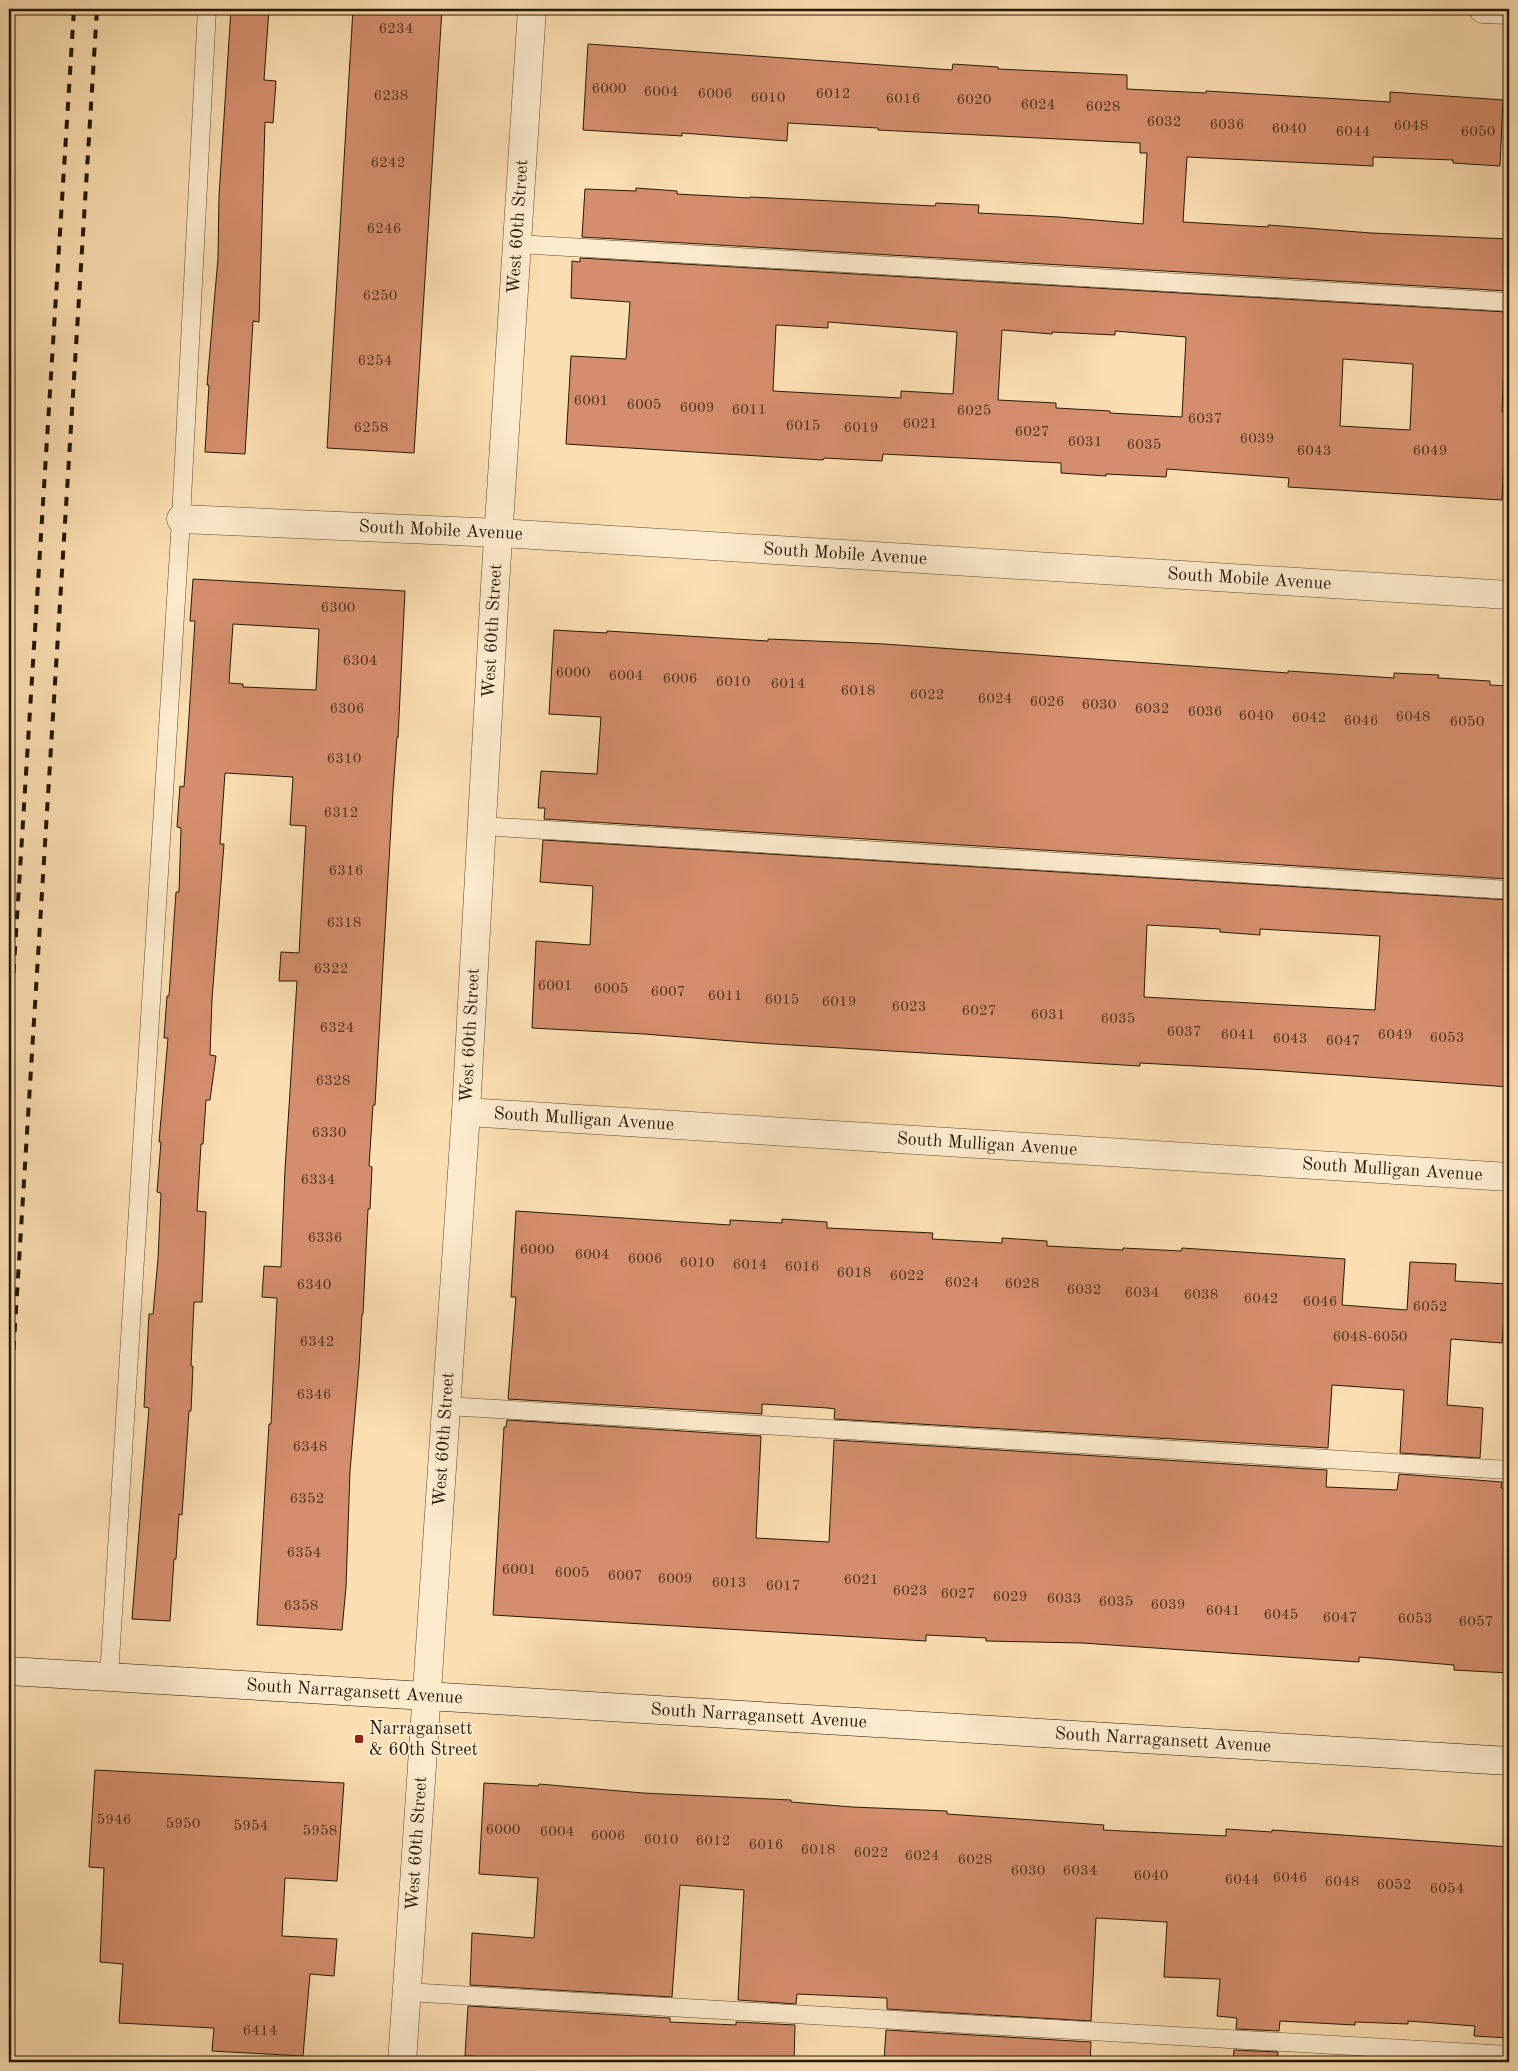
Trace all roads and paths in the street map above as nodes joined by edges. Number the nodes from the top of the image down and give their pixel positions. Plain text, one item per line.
1 (207, 9) edge
2 (532, 9) edge
3 (1483, 9) edge
4 (1509, 10) edge
5 (517, 244) junction
6 (1509, 302) edge
7 (180, 519) junction
8 (499, 533) junction
9 (1509, 596) edge
10 (482, 826) junction
11 (1509, 890) edge
12 (466, 1112) junction
13 (1509, 1177) edge
14 (446, 1406) junction
15 (1509, 1470) edge
16 (9, 1671) edge
17 (109, 1677) junction
18 (427, 1696) junction
19 (1509, 1761) edge
20 (406, 1992) junction
21 (1509, 2055) edge
22 (402, 2062) edge

1 - 7 lane
2 - 5 street, West 60th Street
3 - 4 street
5 - 6 lane
5 - 8 street, West 60th Street
7 - 8 street, South Mobile Avenue
7 - 17 lane
8 - 9 street, South Mobile Avenue
8 - 10 street, West 60th Street
10 - 11 lane
10 - 12 street, West 60th Street
12 - 13 street, South Mulligan Avenue
12 - 14 street, West 60th Street
14 - 15 lane
14 - 18 street, West 60th Street
16 - 17 street, South Narragansett Avenue
17 - 18 street, South Narragansett Avenue
18 - 19 street, South Narragansett Avenue
18 - 20 street, West 60th Street
20 - 21 lane
20 - 22 street, West 60th Street

